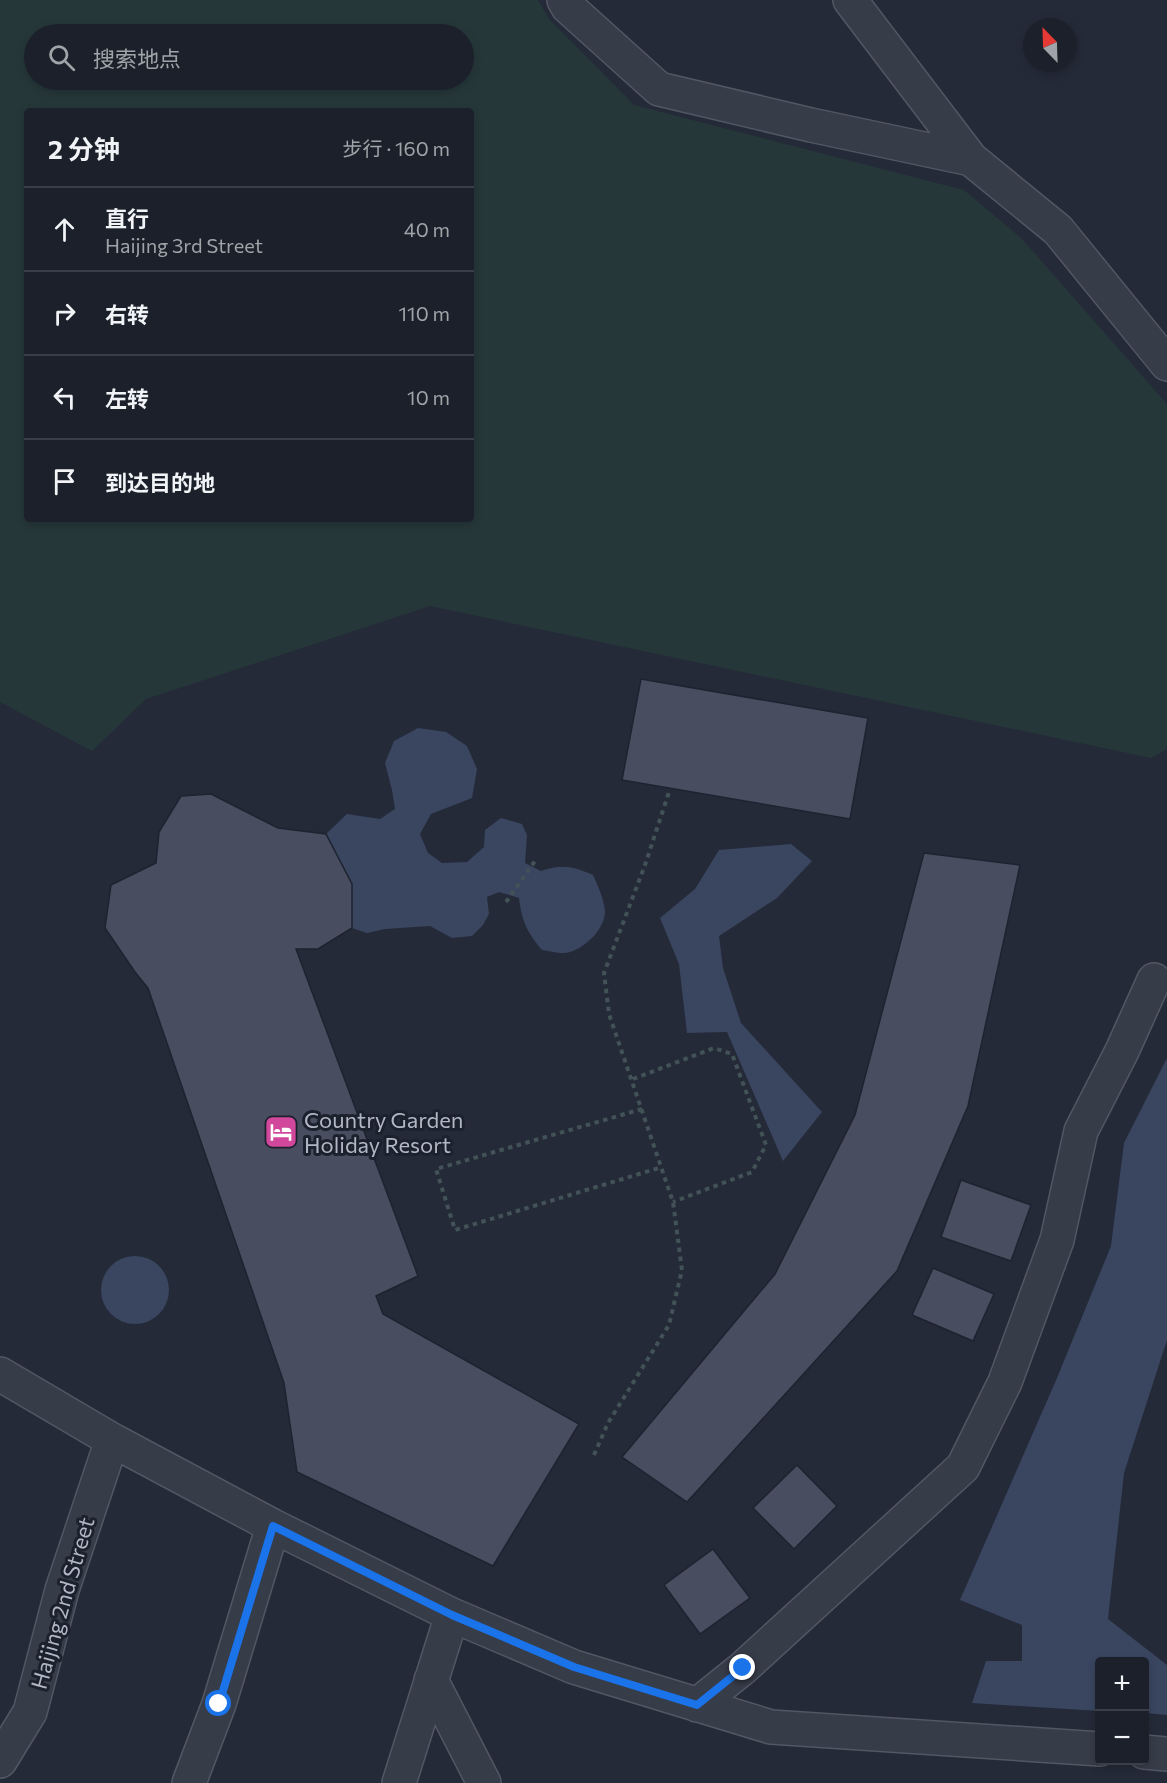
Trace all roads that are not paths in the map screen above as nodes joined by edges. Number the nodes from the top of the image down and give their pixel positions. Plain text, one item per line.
1 (564, 0) edge
2 (850, 0) edge
3 (971, 159) junction
4 (1167, 364) edge
5 (1154, 980) dead end
6 (0, 1374) edge
7 (112, 1440) junction
8 (273, 1526) junction
9 (452, 1615) junction
10 (431, 1680) junction
11 (697, 1705) junction
12 (1095, 1749) edge
13 (1149, 1752) edge
14 (1167, 1754) edge
15 (0, 1761) edge
16 (189, 1783) edge
17 (399, 1783) edge
18 (484, 1783) edge

1 - 3 street
2 - 3 street
3 - 4 street
5 - 11 street
6 - 7 street
7 - 8 street
7 - 15 street, Haijing 2nd Street
8 - 9 street
8 - 16 street
9 - 10 street
9 - 11 street
10 - 17 street
10 - 18 street
11 - 12 street
13 - 14 street

